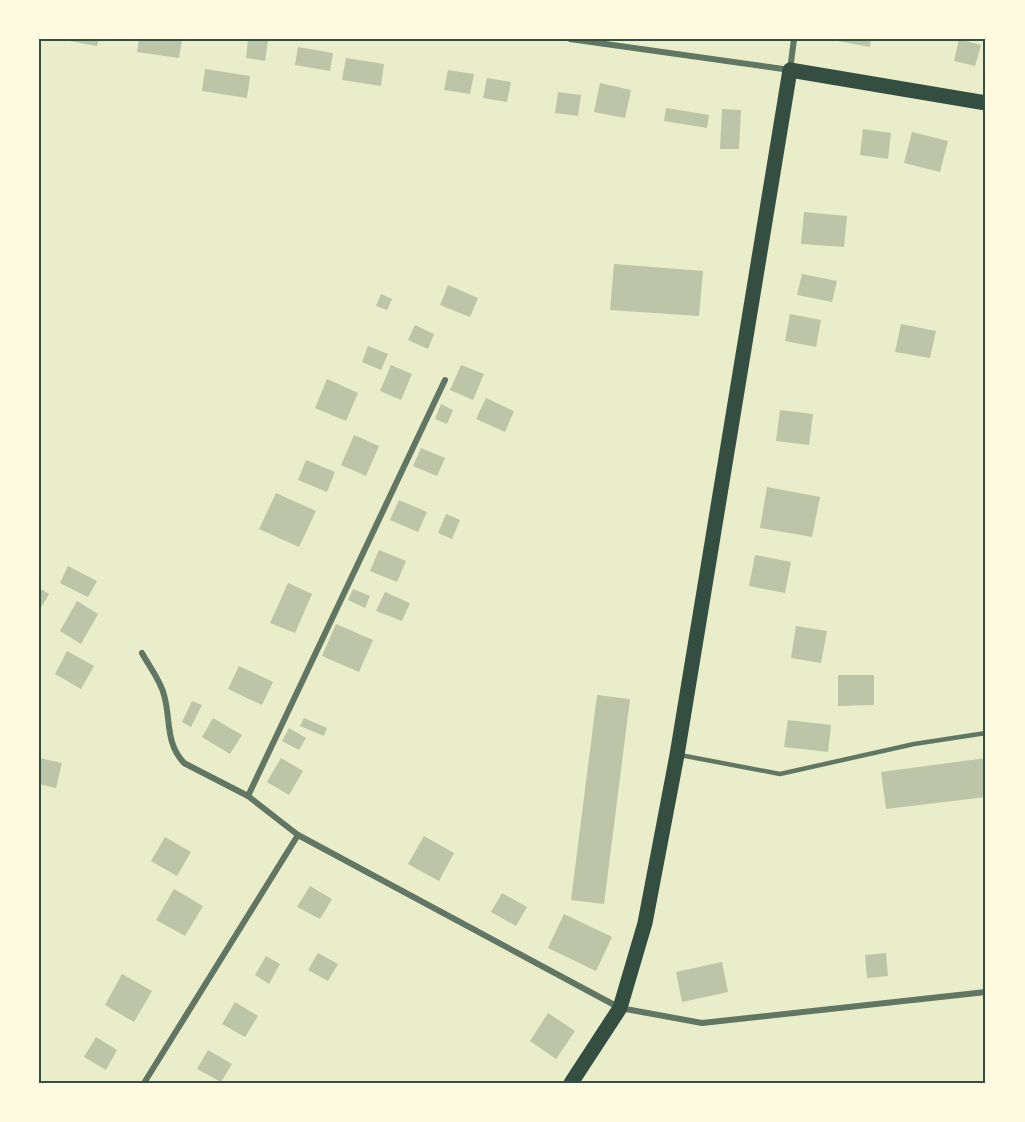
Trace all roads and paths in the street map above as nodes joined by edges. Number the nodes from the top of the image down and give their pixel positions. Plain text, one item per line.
1 (570, 39) edge
2 (794, 39) edge
3 (790, 70) junction
4 (986, 103) edge
5 (446, 380) dead end
6 (142, 653) dead end
7 (986, 733) edge
8 (677, 755) junction
9 (248, 796) junction
10 (298, 835) junction
11 (986, 992) edge
12 (620, 1008) junction
13 (144, 1083) edge
14 (572, 1083) edge

1 - 3 street
2 - 3 street
3 - 4 main road
3 - 8 main road
5 - 9 street
6 - 9 street
7 - 8 lane
8 - 12 main road
9 - 10 street
10 - 12 street
10 - 13 street
11 - 12 street
12 - 14 main road

